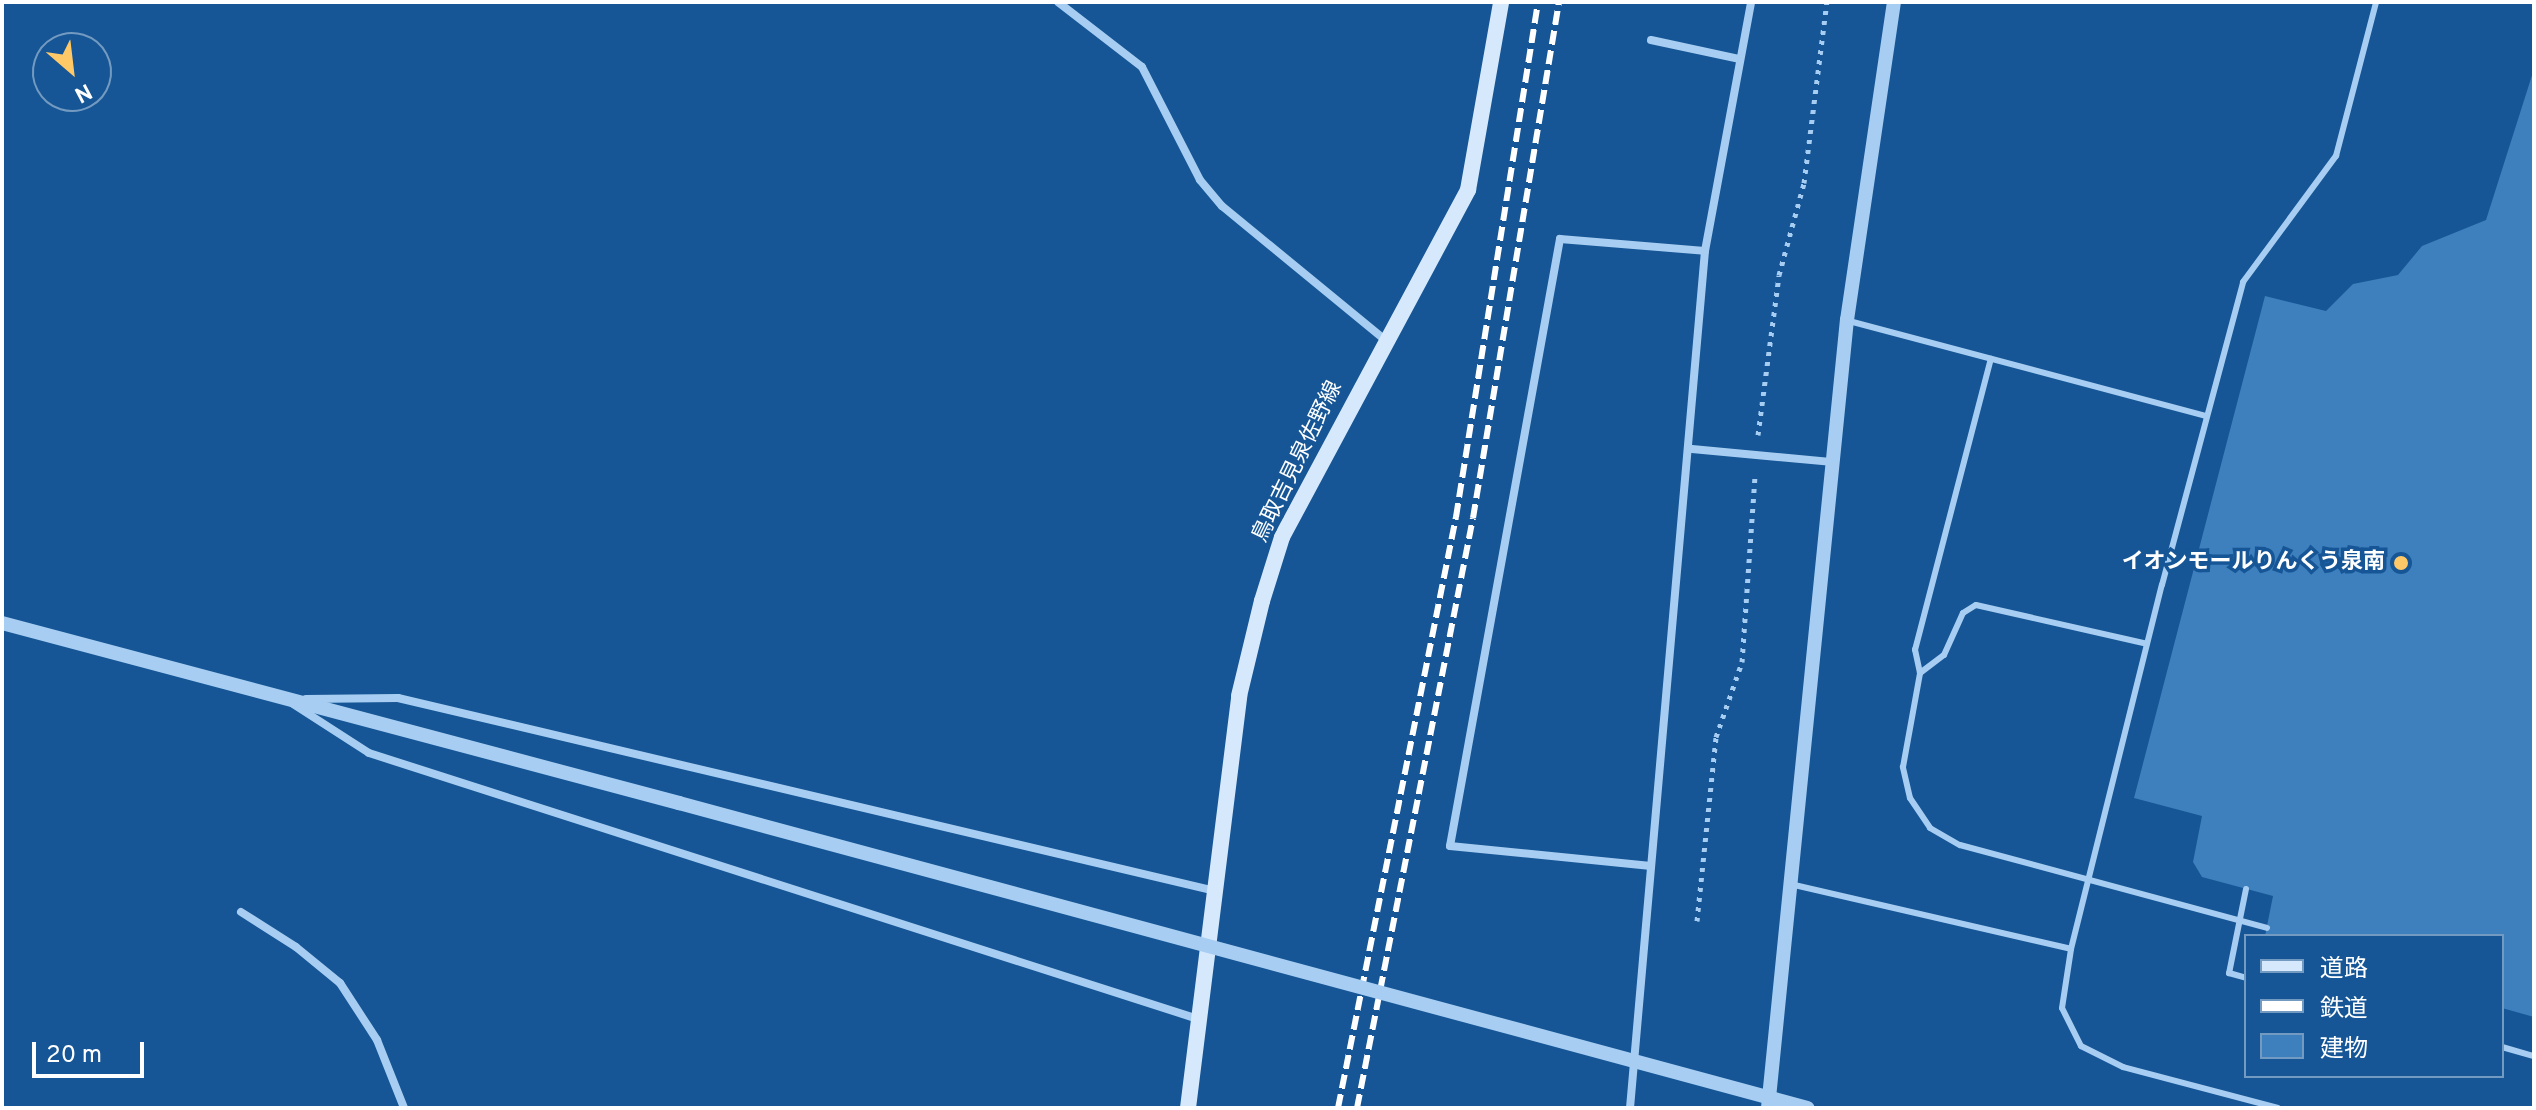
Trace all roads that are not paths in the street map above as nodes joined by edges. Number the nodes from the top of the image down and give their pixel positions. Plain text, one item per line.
1 (1058, 2) edge
2 (1501, 2) edge
3 (1751, 2) edge
4 (1894, 2) edge
5 (2376, 2) edge
6 (1651, 40) dead end
7 (1740, 59) junction
8 (1705, 251) junction
9 (1847, 320) junction
10 (1385, 340) junction
11 (1991, 359) junction
12 (2205, 416) junction
13 (1692, 449) junction
14 (1833, 462) junction
15 (2, 623) edge
16 (2147, 644) junction
17 (1920, 673) junction
18 (285, 700) junction
19 (1651, 866) junction
20 (1790, 884) junction
21 (2246, 889) dead end
22 (1211, 890) junction
23 (241, 912) dead end
24 (2267, 928) dead end
25 (2071, 949) junction
26 (2244, 977) edge
27 (1198, 1019) junction
28 (2504, 1048) edge
29 (2534, 1056) edge
30 (404, 1108) edge
31 (1188, 1108) edge
32 (1630, 1108) edge
33 (1768, 1108) edge
34 (1808, 1108) edge
35 (2278, 1108) edge

1 - 10 street
2 - 10 main road, 鳥取吉見泉佐野線
3 - 7 street
4 - 9 street
5 - 12 lane
6 - 7 street
7 - 8 street
8 - 13 street
8 - 19 street
9 - 11 lane
9 - 14 street
10 - 22 main road, 鳥取吉見泉佐野線
11 - 12 lane
11 - 17 lane
12 - 16 lane
13 - 14 street
13 - 19 street
14 - 20 street
15 - 18 street
16 - 17 lane
16 - 25 lane
17 - 24 lane, bridge
18 - 22 street
18 - 27 street
18 - 34 street, bridge
19 - 32 street
20 - 25 lane
20 - 33 street
21 - 26 lane, bridge
22 - 27 main road, 鳥取吉見泉佐野線
23 - 30 street
25 - 35 lane
27 - 31 main road, 鳥取吉見泉佐野線
28 - 29 lane

